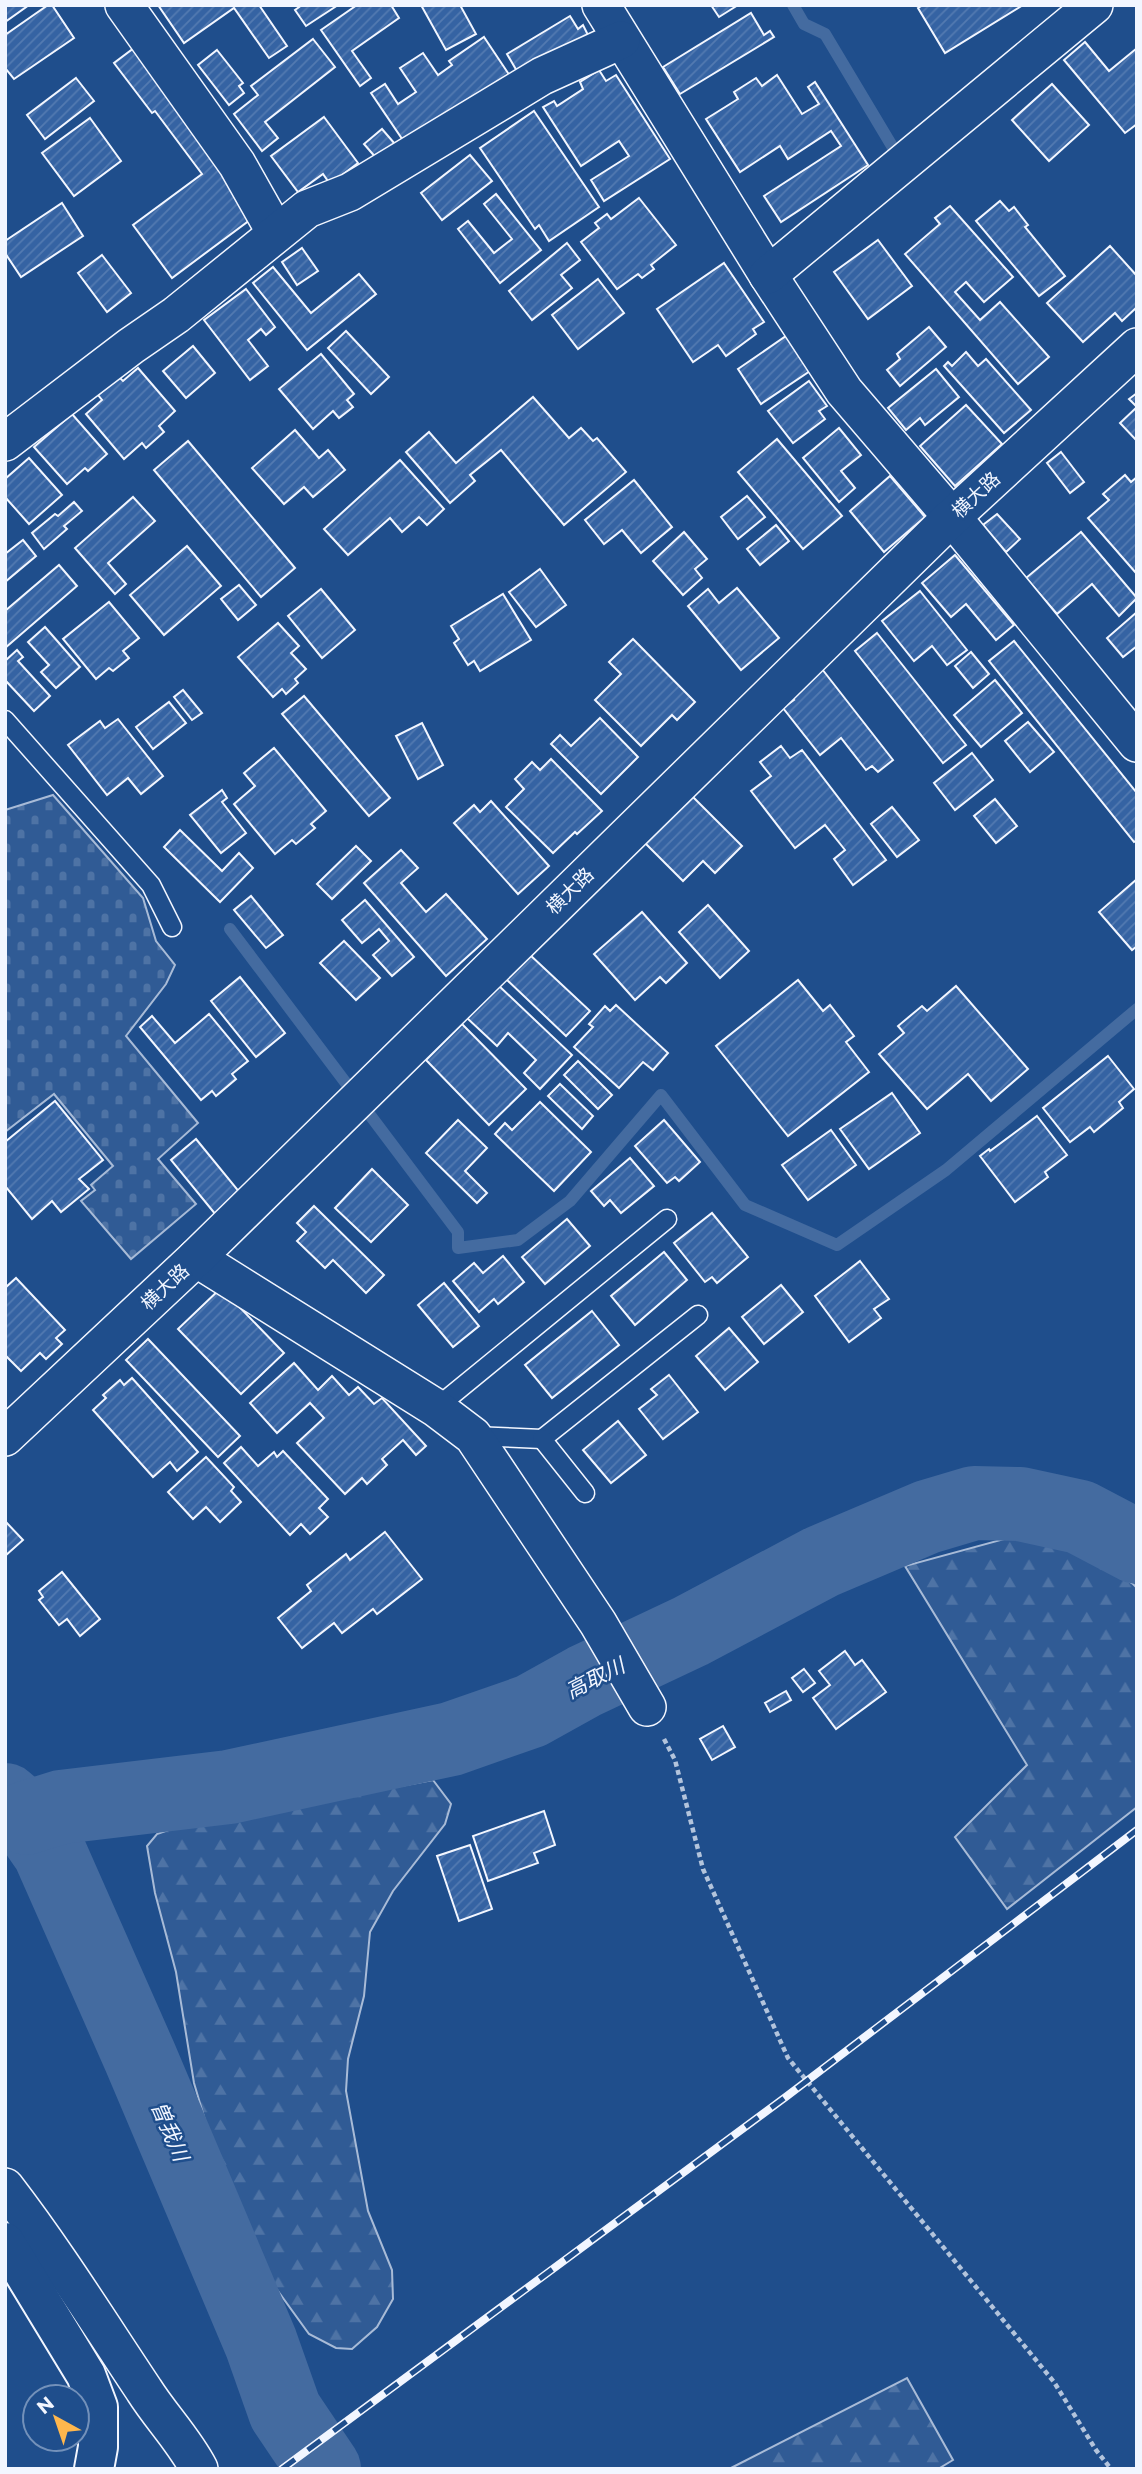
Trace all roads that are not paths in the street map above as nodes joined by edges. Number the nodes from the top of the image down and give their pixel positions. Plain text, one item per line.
1 (124, 5) edge
2 (601, 5) edge
3 (1094, 5) edge
4 (621, 40) junction
5 (276, 233) junction
6 (768, 275) junction
7 (1137, 347) edge
8 (5, 442) edge
9 (952, 517) junction
10 (5, 720) edge
11 (1137, 743) edge
12 (172, 927) dead end
13 (667, 1219) dead end
14 (196, 1258) junction
15 (698, 1315) dead end
16 (436, 1408) junction
17 (472, 1436) junction
18 (5, 1437) edge
19 (541, 1440) junction
20 (585, 1493) dead end
21 (647, 1707) road end
22 (5, 2187) edge
23 (5, 2242) edge
24 (94, 2469) edge
25 (199, 2469) edge

1 - 5 street
2 - 4 street
3 - 6 street
4 - 5 street
4 - 6 street
5 - 8 street
6 - 9 street
7 - 9 street, 横大路
9 - 11 street
9 - 14 street, 横大路
10 - 12 lane
13 - 16 lane
14 - 16 street
14 - 18 street, 横大路
15 - 19 lane
16 - 17 street
17 - 19 lane
17 - 21 street
19 - 20 lane
22 - 25 street
23 - 24 street

